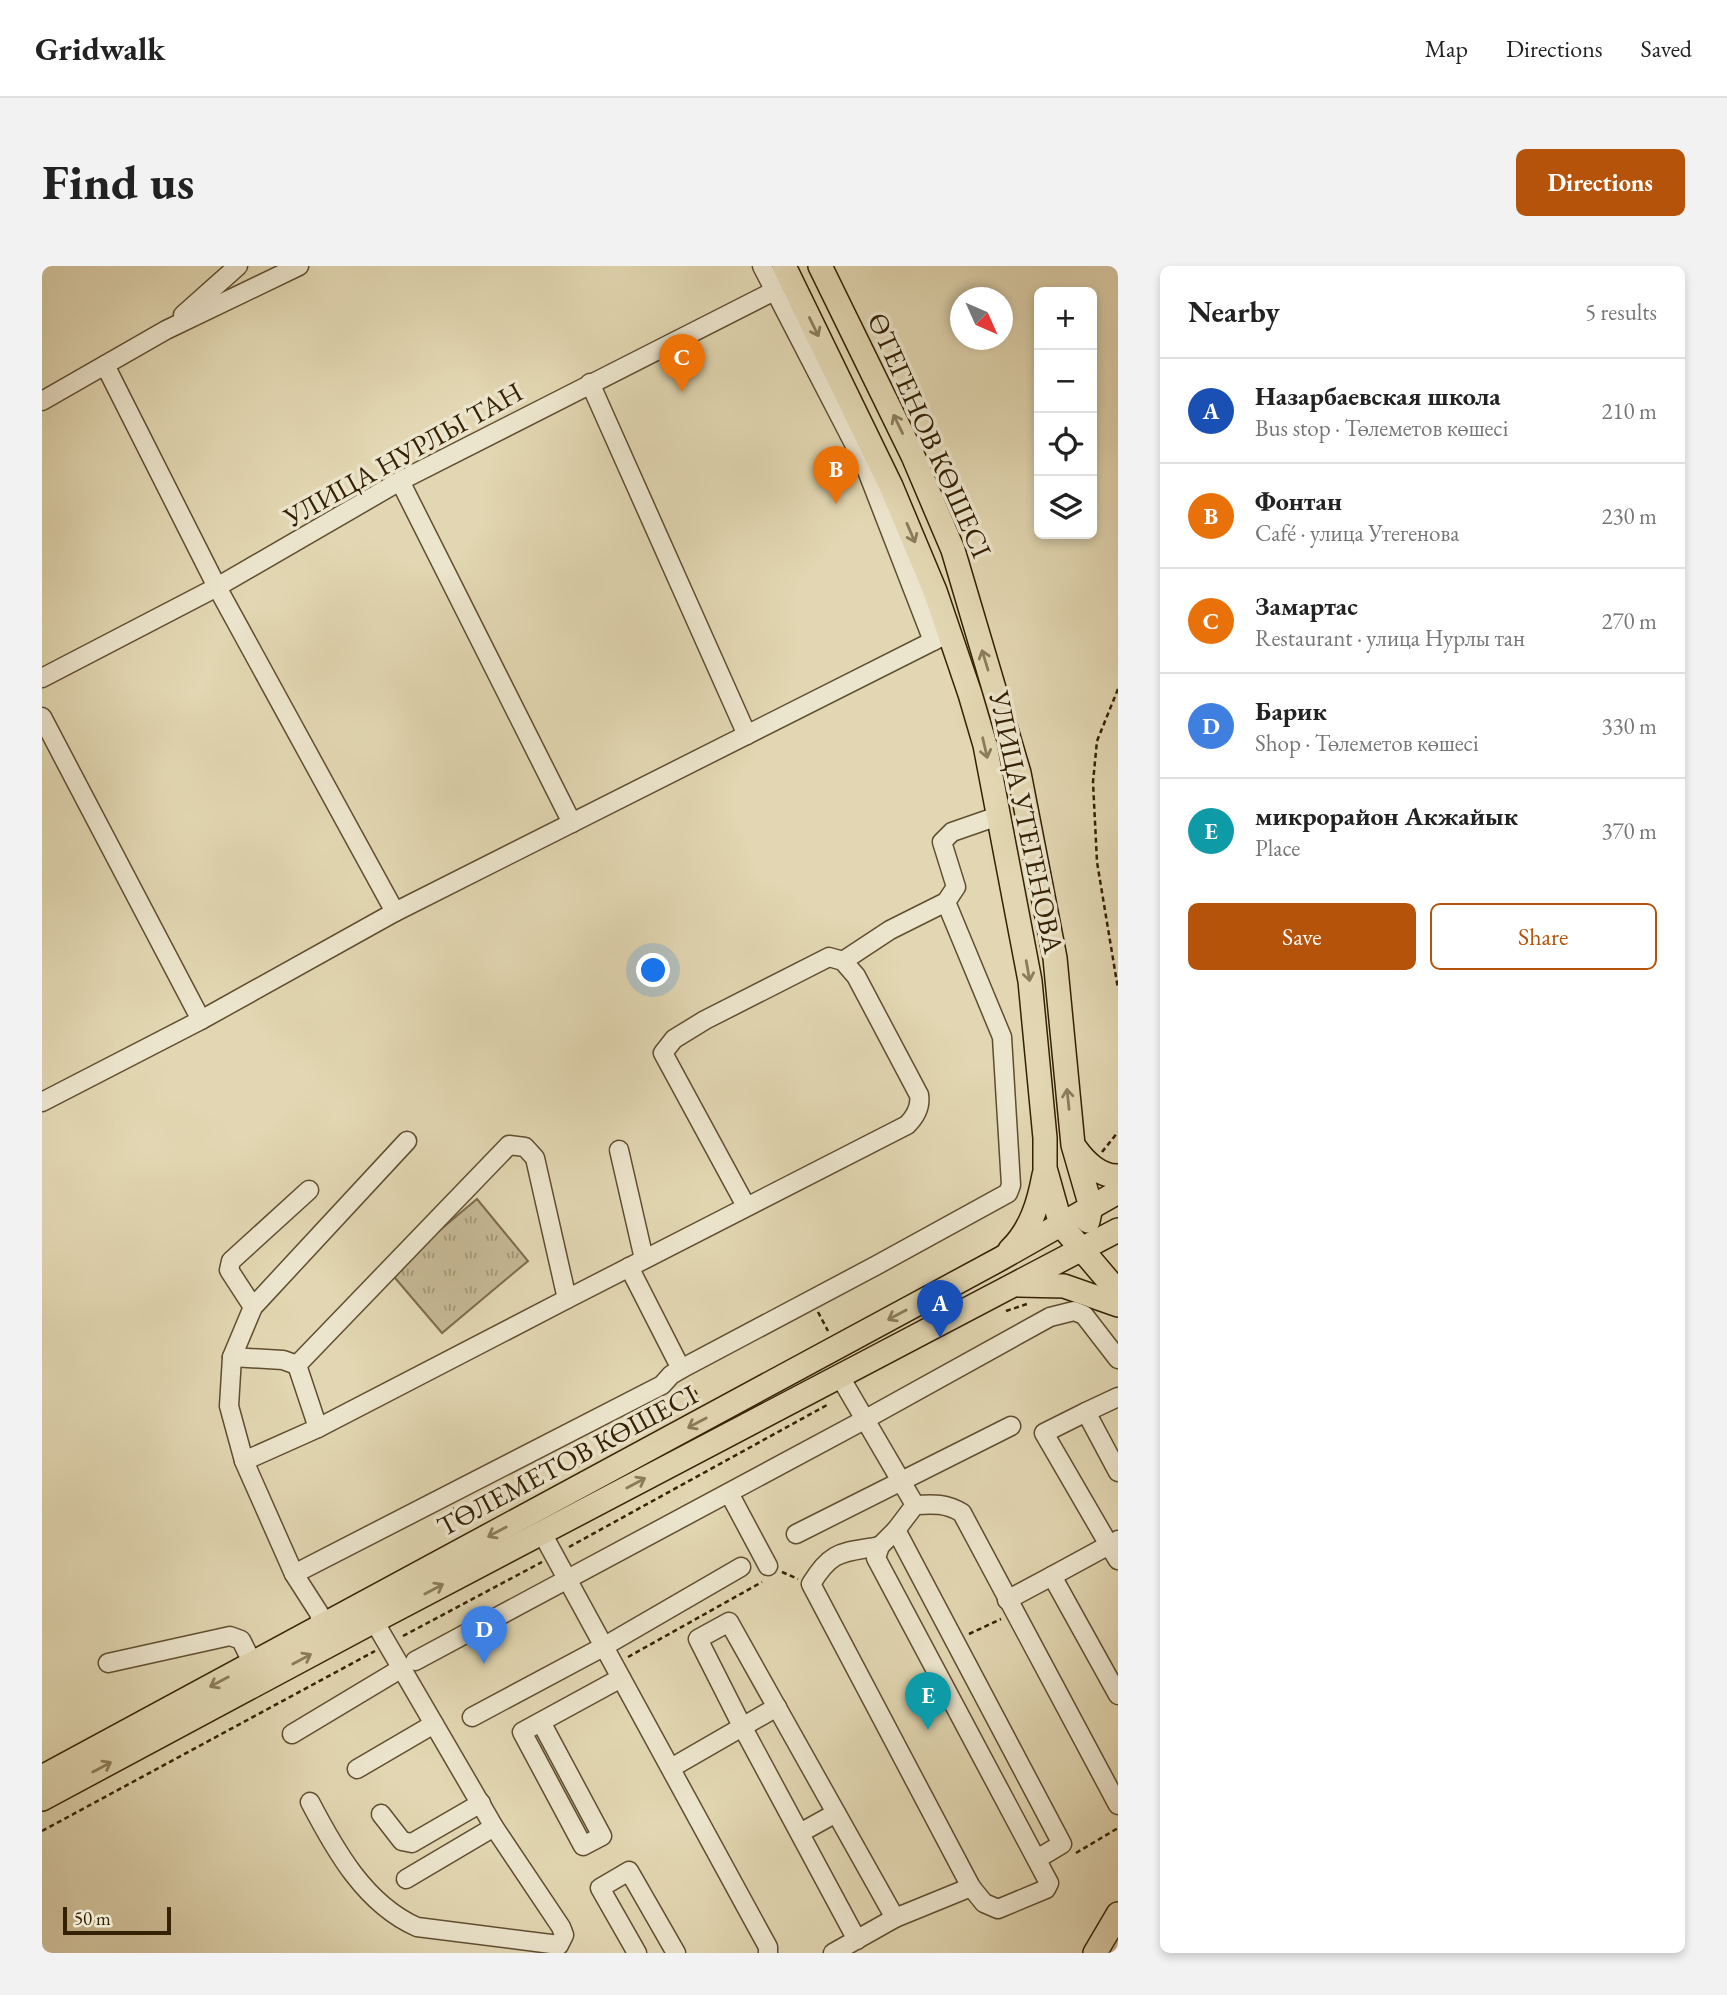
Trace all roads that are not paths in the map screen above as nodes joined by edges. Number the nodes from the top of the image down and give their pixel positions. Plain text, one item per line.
1 (238, 266) edge
2 (299, 266) edge
3 (761, 266) edge
4 (825, 270) edge
5 (782, 279) edge
6 (166, 330) junction
7 (105, 365) junction
8 (590, 383) junction
9 (42, 401) edge
10 (400, 481) junction
11 (217, 587) junction
12 (941, 637) junction
13 (42, 678) edge
14 (42, 717) edge
15 (747, 735) junction
16 (998, 816) junction
17 (572, 823) junction
18 (946, 902) junction
19 (395, 912) junction
20 (844, 961) junction
21 (201, 1020) junction
22 (42, 1102) edge
23 (407, 1141) dead end
24 (1073, 1145) junction
25 (619, 1150) dead end
26 (1045, 1168) junction
27 (1118, 1176) edge
28 (309, 1191) dead end
29 (1118, 1192) edge
30 (747, 1206) junction
31 (1091, 1208) junction
32 (1061, 1225) junction
33 (1118, 1230) edge
34 (1083, 1250) junction
35 (1000, 1259) junction
36 (636, 1263) junction
37 (1014, 1285) junction
38 (1118, 1292) edge
39 (567, 1299) junction
40 (1118, 1305) edge
41 (254, 1307) junction
42 (232, 1357) junction
43 (1118, 1359) edge
44 (297, 1365) junction
45 (681, 1369) junction
46 (844, 1384) junction
47 (1118, 1397) edge
48 (1086, 1412) junction
49 (864, 1420) junction
50 (1011, 1426) dead end
51 (318, 1428) junction
52 (244, 1461) junction
53 (1118, 1472) edge
54 (901, 1480) junction
55 (729, 1493) junction
56 (915, 1505) junction
57 (896, 1530) junction
58 (541, 1533) junction
59 (796, 1534) dead end
60 (880, 1546) junction
61 (1115, 1548) edge
62 (768, 1566) road end
63 (741, 1567) dead end
64 (294, 1574) junction
65 (1052, 1576) junction
66 (567, 1580) junction
67 (1010, 1607) junction
68 (369, 1612) junction
69 (322, 1626) junction
70 (955, 1641) junction
71 (603, 1647) junction
72 (927, 1653) junction
73 (108, 1663) dead end
74 (253, 1664) junction
75 (409, 1665) junction
76 (617, 1672) junction
77 (1118, 1695) edge
78 (777, 1707) junction
79 (472, 1717) dead end
80 (541, 1722) junction
81 (434, 1724) junction
82 (743, 1728) junction
83 (292, 1734) dead end
84 (1011, 1751) junction
85 (985, 1763) junction
86 (671, 1768) junction
87 (357, 1769) dead end
88 (42, 1777) edge
89 (42, 1799) edge
90 (310, 1802) dead end
91 (481, 1803) junction
92 (1118, 1805) edge
93 (836, 1813) junction
94 (381, 1814) dead end
95 (494, 1827) junction
96 (800, 1833) junction
97 (1037, 1859) junction
98 (406, 1879) dead end
99 (971, 1887) junction
100 (1118, 1914) edge
101 (895, 1918) junction
102 (857, 1940) junction
103 (636, 1953) edge
104 (676, 1953) edge
105 (768, 1953) edge
106 (833, 1953) edge
107 (1095, 1953) edge

1 - 6 street
2 - 6 street
3 - 5 street
24 -> 4 main road, ӨТЕГЕНОВ КӨШЕСІ
5 - 8 street, УЛИЦА НУРЛЫ ТАН
5 - 12 main road, УЛИЦА УТЕГЕНОВА
6 - 7 street
7 - 9 street
7 - 11 street
8 - 10 street, УЛИЦА НУРЛЫ ТАН
8 - 15 street
10 - 11 street, УЛИЦА НУРЛЫ ТАН
10 - 17 street
11 - 13 street, УЛИЦА НУРЛЫ ТАН
11 - 19 street
12 - 15 street
12 -> 16 main road, УЛИЦА УТЕГЕНОВА
14 - 21 street
15 - 17 street
16 - 18 street
16 -> 26 main road, УЛИЦА УТЕГЕНОВА
17 - 19 street
18 - 20 street
18 - 45 street
19 - 21 street
20 - 30 street
20 - 30 street
21 - 22 street
23 - 41 street
24 - 27 main road
24 - 31 main road, ӨТЕГЕНОВ КӨШЕСІ
25 - 36 street
26 - 32 main road, УЛИЦА УТЕГЕНОВА
26 - 35 main road
28 - 41 street
29 - 31 main road, ТӨЛЕМЕТОВ КӨШЕСІ
30 - 36 street
31 - 32 main road, ТӨЛЕМЕТОВ КӨШЕСІ
31 - 34 main road
32 - 34 main road, УЛИЦА УТЕГЕНОВА
32 - 35 main road, ТӨЛЕМЕТОВ КӨШЕСІ
33 - 34 main road, ТӨЛЕМЕТОВ КӨШЕСІ
34 - 37 main road, ТӨЛЕМЕТОВ КӨШЕСІ
34 - 38 main road, УЛИЦА УТЕГЕНОВА
35 -> 68 main road, ТӨЛЕМЕТОВ КӨШЕСІ
36 - 39 street
36 - 45 street
37 - 40 main road
37 - 46 main road, ТӨЛЕМЕТОВ КӨШЕСІ
39 - 44 street
39 - 51 street
41 - 42 street
42 - 44 street
42 - 52 street
43 - 49 street
44 - 51 street
45 - 64 street
46 - 49 street
58 -> 46 main road, ТӨЛЕМЕТОВ КӨШЕСІ
47 - 48 street
48 - 53 street
48 - 61 street
49 - 54 street
49 - 55 street
50 - 54 street
51 - 52 street
52 - 64 street
54 - 56 street
54 - 59 street
55 - 62 street
55 - 66 street
56 - 57 street
56 - 67 street
57 - 60 street
57 - 70 street
58 - 66 street
68 -> 58 main road, ТӨЛЕМЕТОВ КӨШЕСІ
60 - 72 street
60 - 99 street
61 - 65 street
63 - 71 street
64 - 69 street
65 - 67 street
65 - 77 street
66 - 71 street
66 - 75 street
67 - 92 street
68 - 69 main road, ТӨЛЕМЕТОВ КӨШЕСІ
68 - 75 street
89 -> 68 main road, ТӨЛЕМЕТОВ КӨШЕСІ
69 - 74 main road, ТӨЛЕМЕТОВ КӨШЕСІ
70 - 72 street
70 - 84 street
71 - 76 street
71 - 79 street
72 - 85 street
73 - 74 street
74 -> 88 main road, ТӨЛЕМЕТОВ КӨШЕСІ
75 - 81 street
75 - 83 street
76 - 80 street
76 - 86 street
78 - 82 street
78 - 82 street
78 - 93 street
80 - 80 street
81 - 87 street
81 - 91 street
82 - 86 street
82 - 96 street
84 - 85 street
84 - 97 street
85 - 97 street
86 - 105 street
90 - 95 street
91 - 94 street
91 - 95 street
93 - 96 street
93 - 101 street
95 - 98 street
96 - 102 street
97 - 99 street
99 - 101 street
100 - 107 main road
101 - 102 street
102 - 106 street
103 - 104 street

